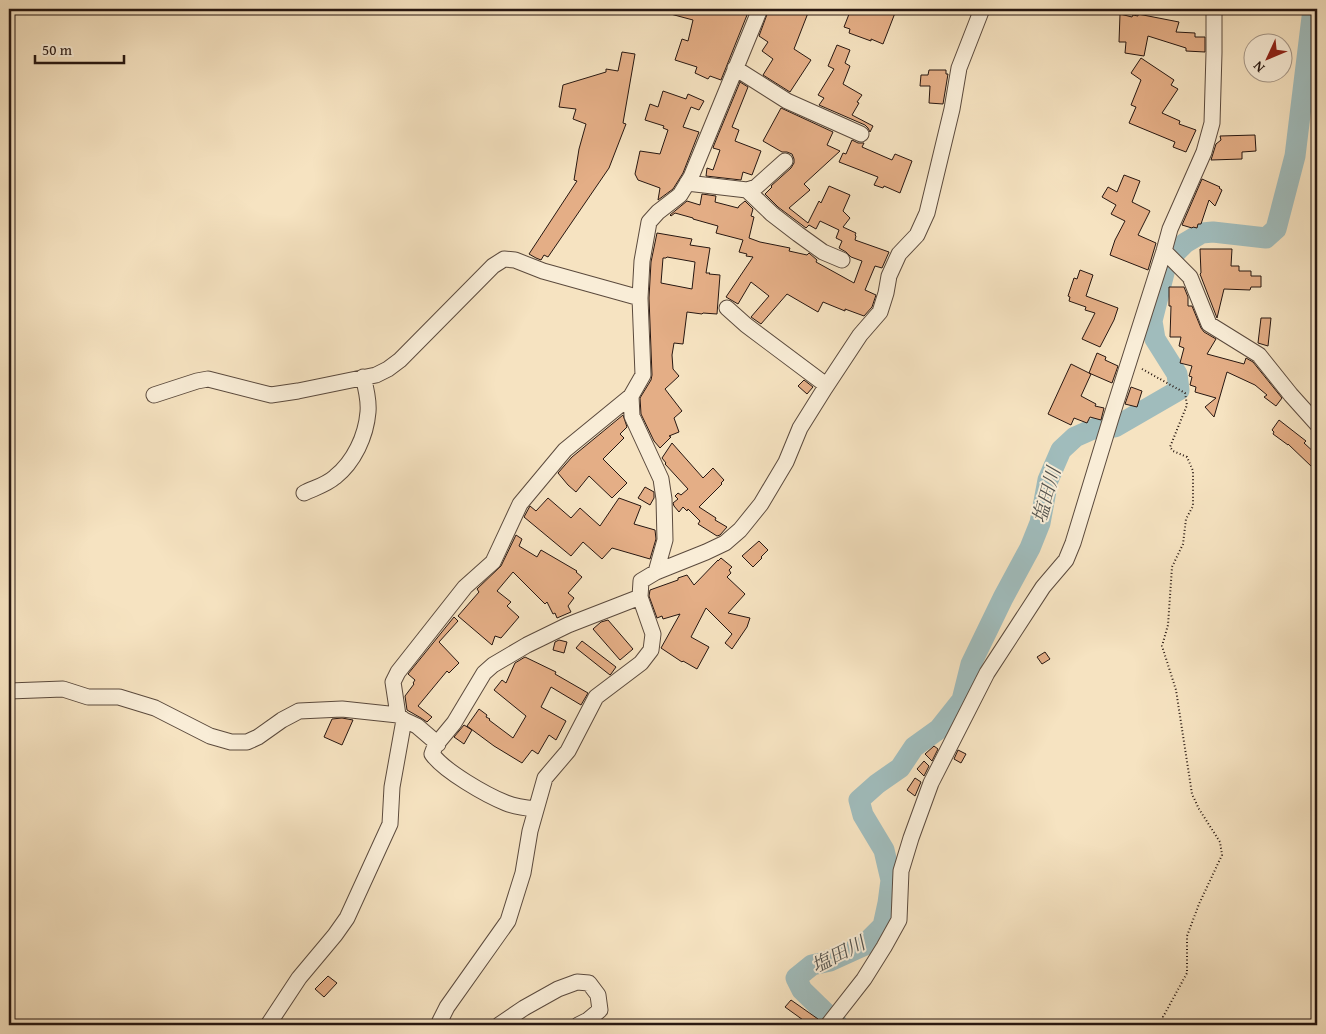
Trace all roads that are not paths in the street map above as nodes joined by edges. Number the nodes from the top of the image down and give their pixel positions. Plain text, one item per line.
1 (760, 9) edge
2 (982, 9) edge
3 (1214, 9) edge
4 (735, 68) junction
5 (861, 134) dead end
6 (785, 161) dead end
7 (687, 183) junction
8 (747, 190) junction
9 (1164, 251) junction
10 (842, 260) dead end
11 (640, 298) junction
12 (728, 308) dead end
13 (363, 377) junction
14 (826, 385) junction
15 (154, 395) dead end
16 (631, 396) junction
17 (1317, 424) edge
18 (304, 493) dead end
19 (656, 572) junction
20 (640, 597) junction
21 (9, 691) edge
22 (401, 717) junction
23 (438, 744) junction
24 (536, 809) junction
25 (268, 1025) edge
26 (438, 1025) edge
27 (500, 1025) edge
28 (578, 1025) edge
29 (828, 1025) edge

1 - 4 street
2 - 14 street
3 - 9 street
4 - 5 street
4 - 7 street
6 - 8 street
7 - 8 street
7 - 11 street
8 - 10 street
9 - 17 street
9 - 29 street
11 - 13 street
11 - 16 street
12 - 14 street
13 - 15 street
13 - 18 street
14 - 19 street
16 - 19 street
16 - 22 street
19 - 20 street
20 - 23 street
20 - 24 street
21 - 22 street
22 - 23 street
22 - 25 street
23 - 24 street
24 - 26 street
27 - 28 street

